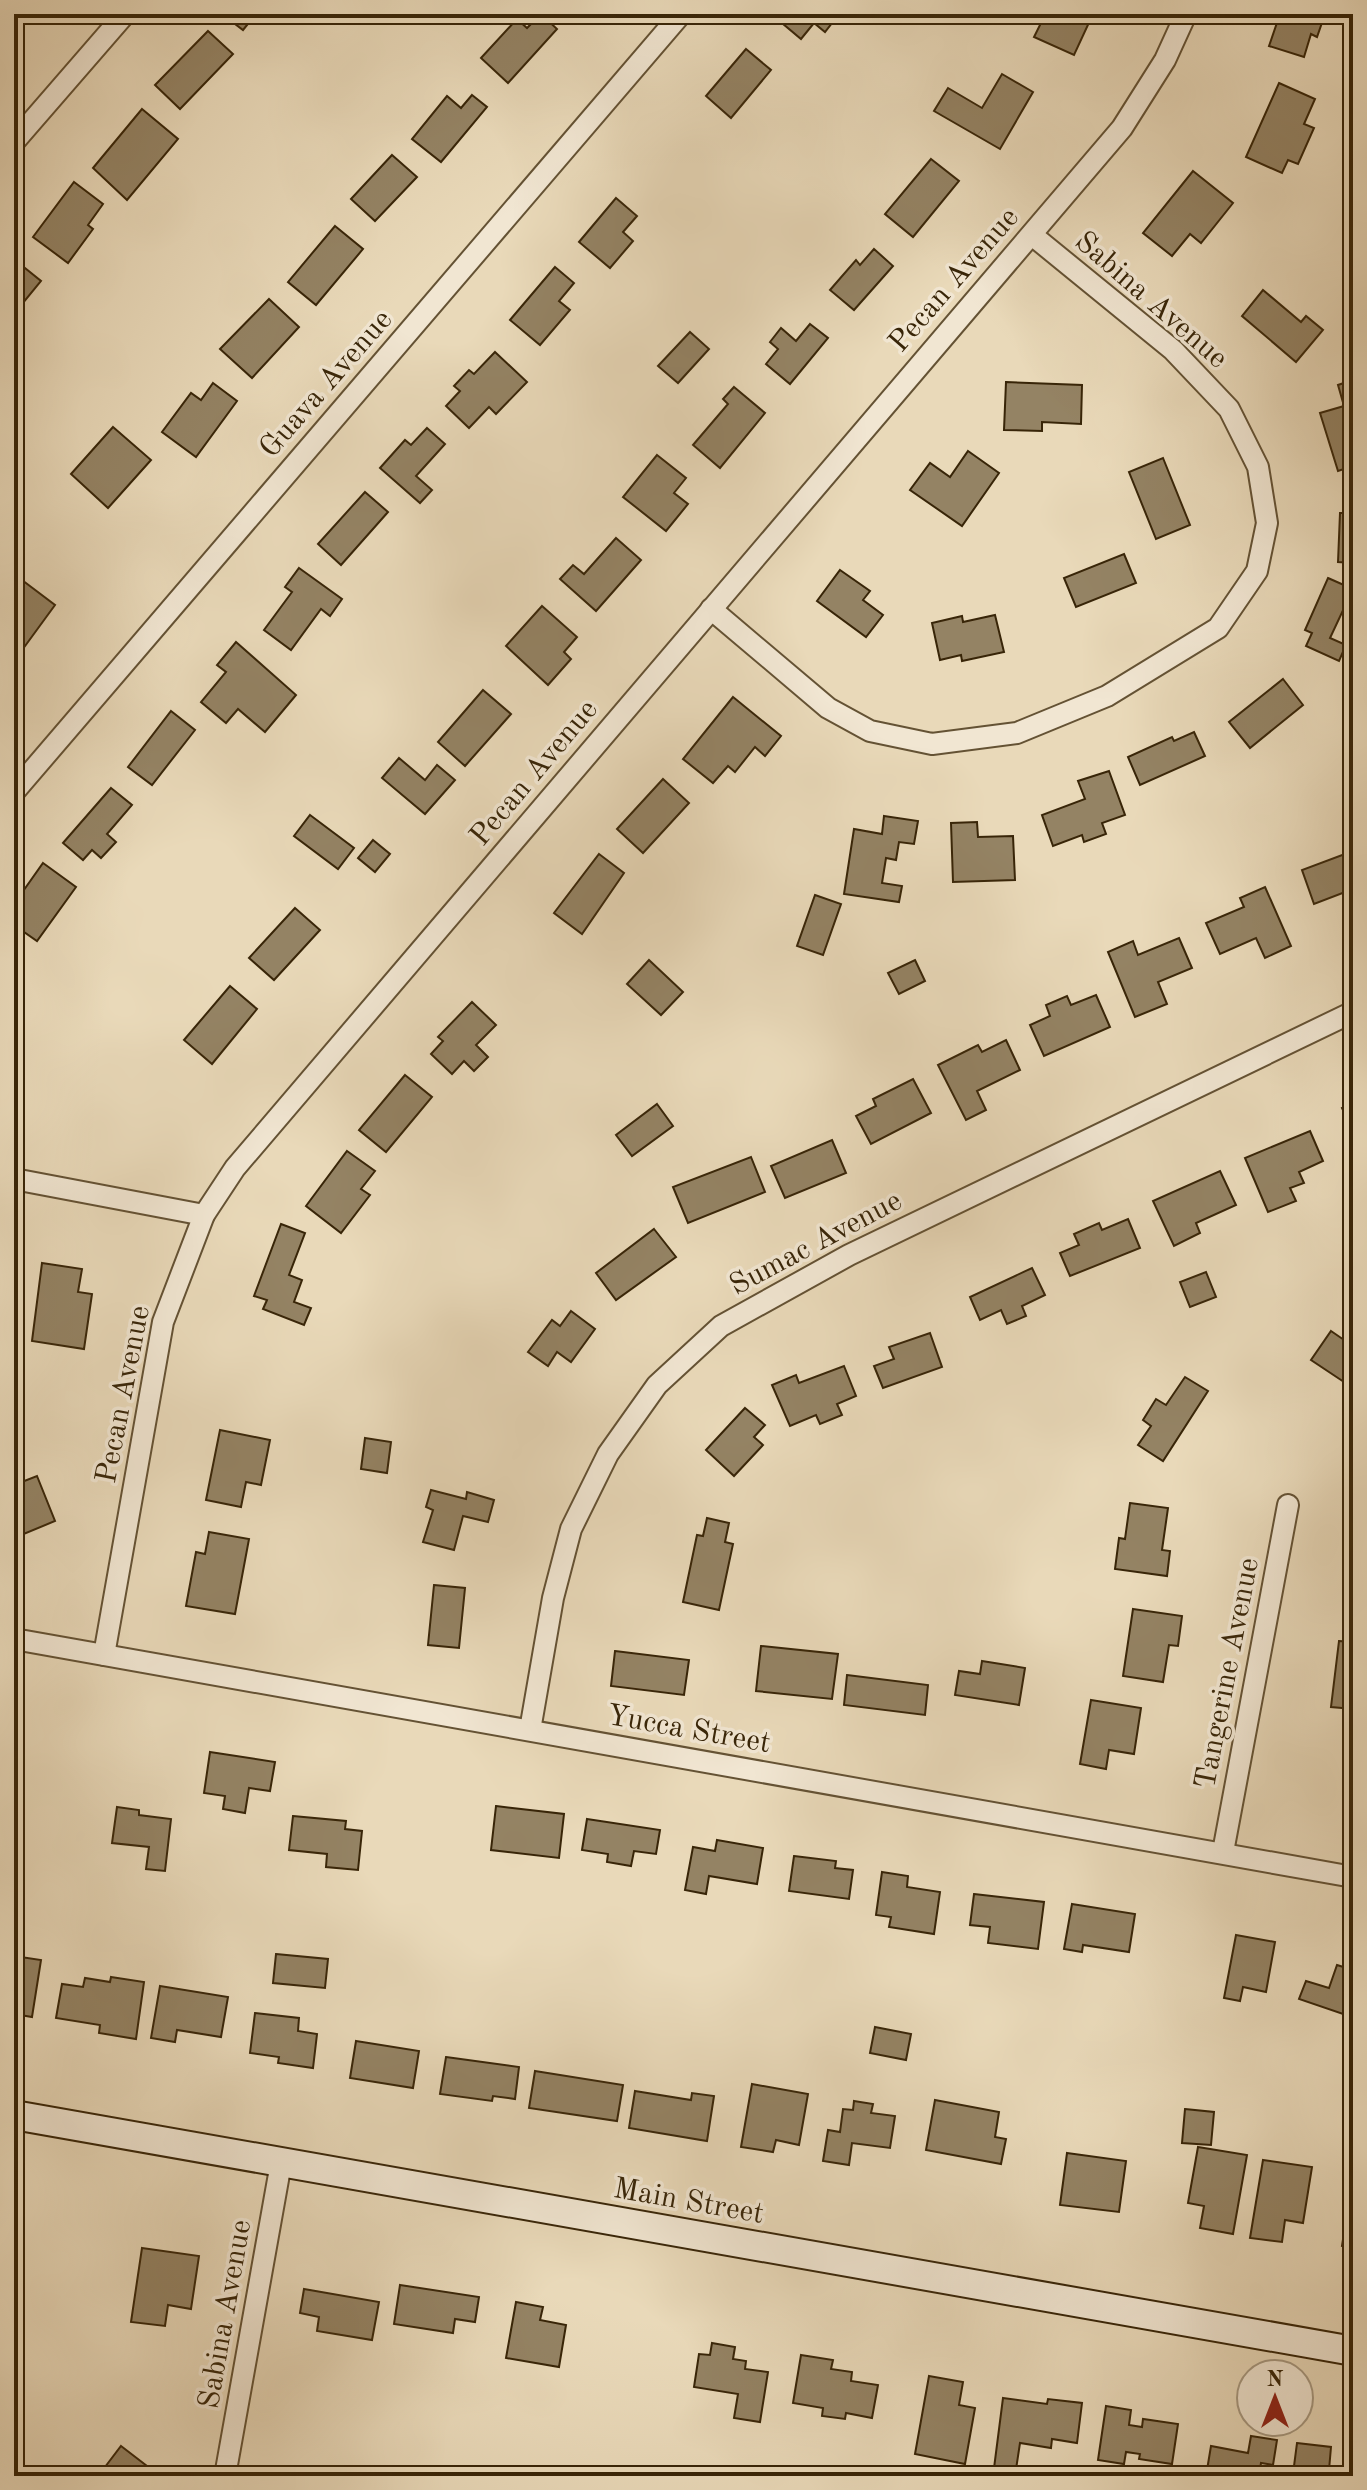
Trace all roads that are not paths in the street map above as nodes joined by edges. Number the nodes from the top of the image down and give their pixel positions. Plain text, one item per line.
1 (125, 14) edge
2 (681, 14) edge
3 (1186, 14) edge
4 (14, 142) edge
5 (1032, 235) junction
6 (711, 609) junction
7 (14, 792) edge
8 (1353, 1012) edge
9 (14, 1179) edge
10 (204, 1215) junction
11 (1288, 1505) dead end
12 (14, 1639) edge
13 (104, 1655) junction
14 (530, 1730) junction
15 (1223, 1852) junction
16 (1353, 1877) edge
17 (14, 2115) edge
18 (281, 2163) junction
19 (1353, 2351) edge
20 (225, 2476) edge

1 - 4 street
2 - 7 street, Guava Avenue
3 - 5 street, Pecan Avenue
5 - 6 street, Pecan Avenue
5 - 6 street, Sabina Avenue
6 - 10 street, Pecan Avenue
8 - 14 street, Sumac Avenue
9 - 10 street
10 - 13 street, Pecan Avenue
11 - 15 street, Tangerine Avenue
12 - 13 street, Yucca Street
13 - 14 street, Yucca Street
14 - 15 street, Yucca Street
15 - 16 street, Yucca Street
17 - 18 main road, Main Street
18 - 19 main road, Main Street
18 - 20 street, Sabina Avenue

